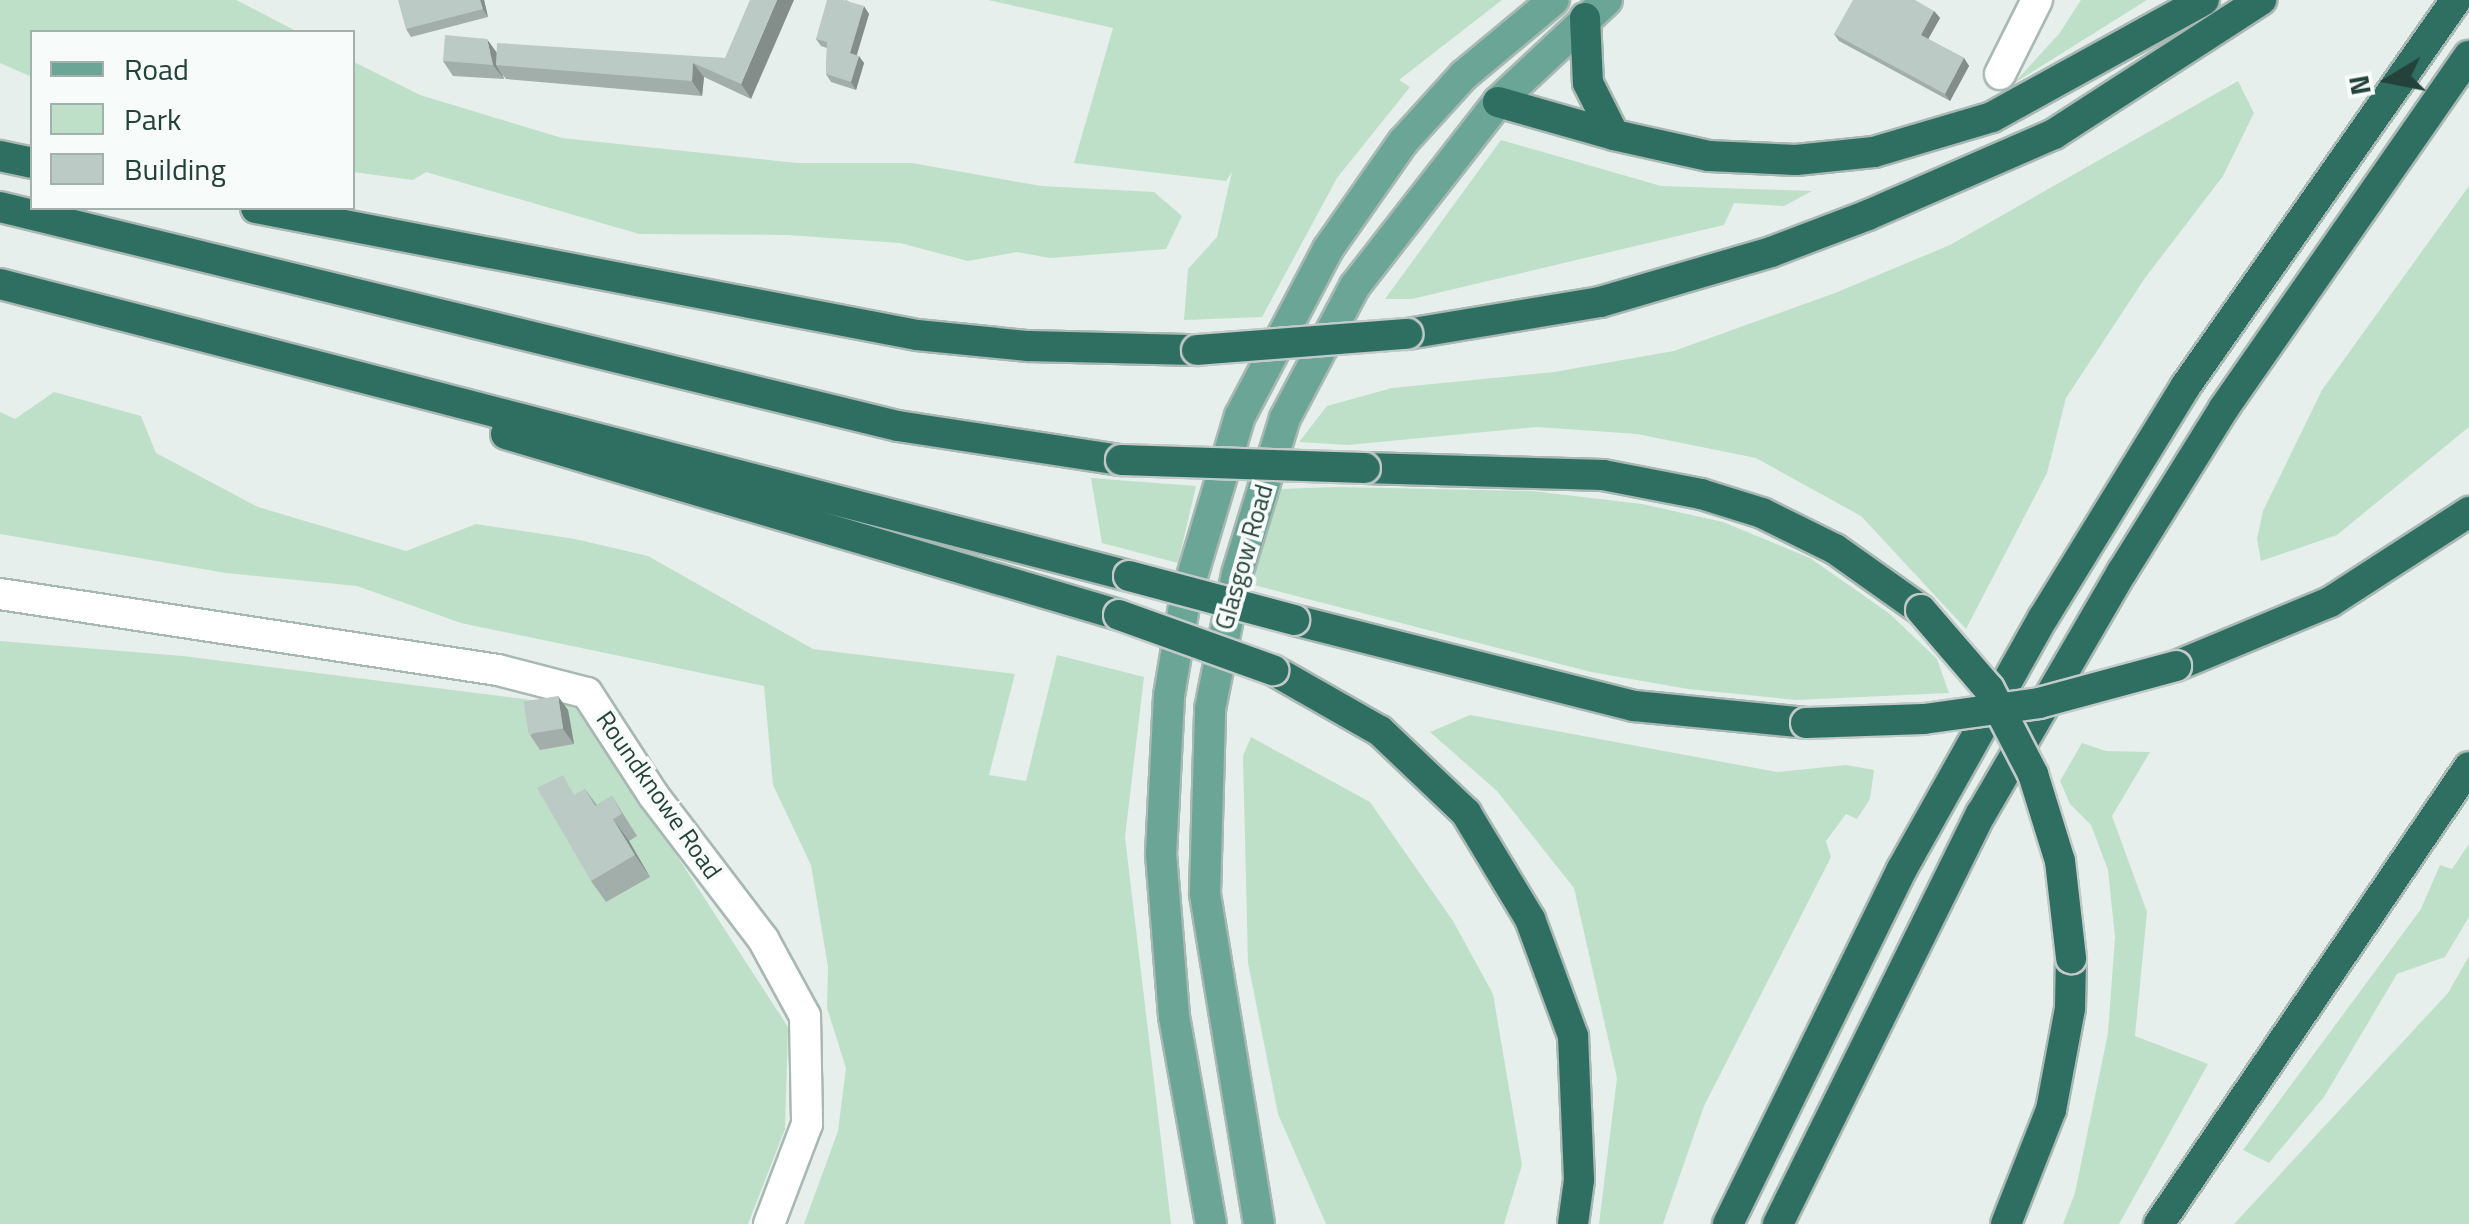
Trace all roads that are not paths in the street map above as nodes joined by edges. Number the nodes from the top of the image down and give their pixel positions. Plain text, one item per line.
1 (1554, 0) edge
2 (2037, 0) edge
3 (2204, 0) edge
4 (2237, 0) edge
5 (2261, 0) edge
6 (2456, 0) edge
7 (1596, 9) edge
8 (2469, 56) edge
9 (2000, 74) dead end
10 (1498, 102) junction
11 (1614, 135) junction
12 (0, 156) edge
13 (30, 163) edge
14 (0, 207) edge
15 (266, 210) edge
16 (1868, 215) junction
17 (1328, 250) junction
18 (0, 284) edge
19 (126, 318) junction
20 (2469, 512) edge
21 (0, 594) edge
22 (2469, 767) edge
23 (769, 1224) edge
24 (1211, 1224) edge
25 (1259, 1224) edge
26 (1573, 1224) edge
27 (1728, 1224) edge
28 (1778, 1224) edge
29 (2006, 1224) edge
30 (2159, 1224) edge

1 - 17 main road, Glasgow Road
2 - 9 street
3 - 11 highway
4 - 16 highway
5 - 16 highway
6 - 27 highway
7 - 10 main road, Glasgow Road
7 - 11 highway
8 - 28 highway
10 - 11 highway
10 - 17 main road
10 - 25 main road, Glasgow Road
12 - 13 highway
14 - 29 highway, bridge
15 - 16 highway, bridge
17 - 24 main road, Glasgow Road
18 - 19 highway
19 - 20 highway, bridge
19 - 26 highway, bridge
21 - 23 street, Roundknowe Road
22 - 30 highway

